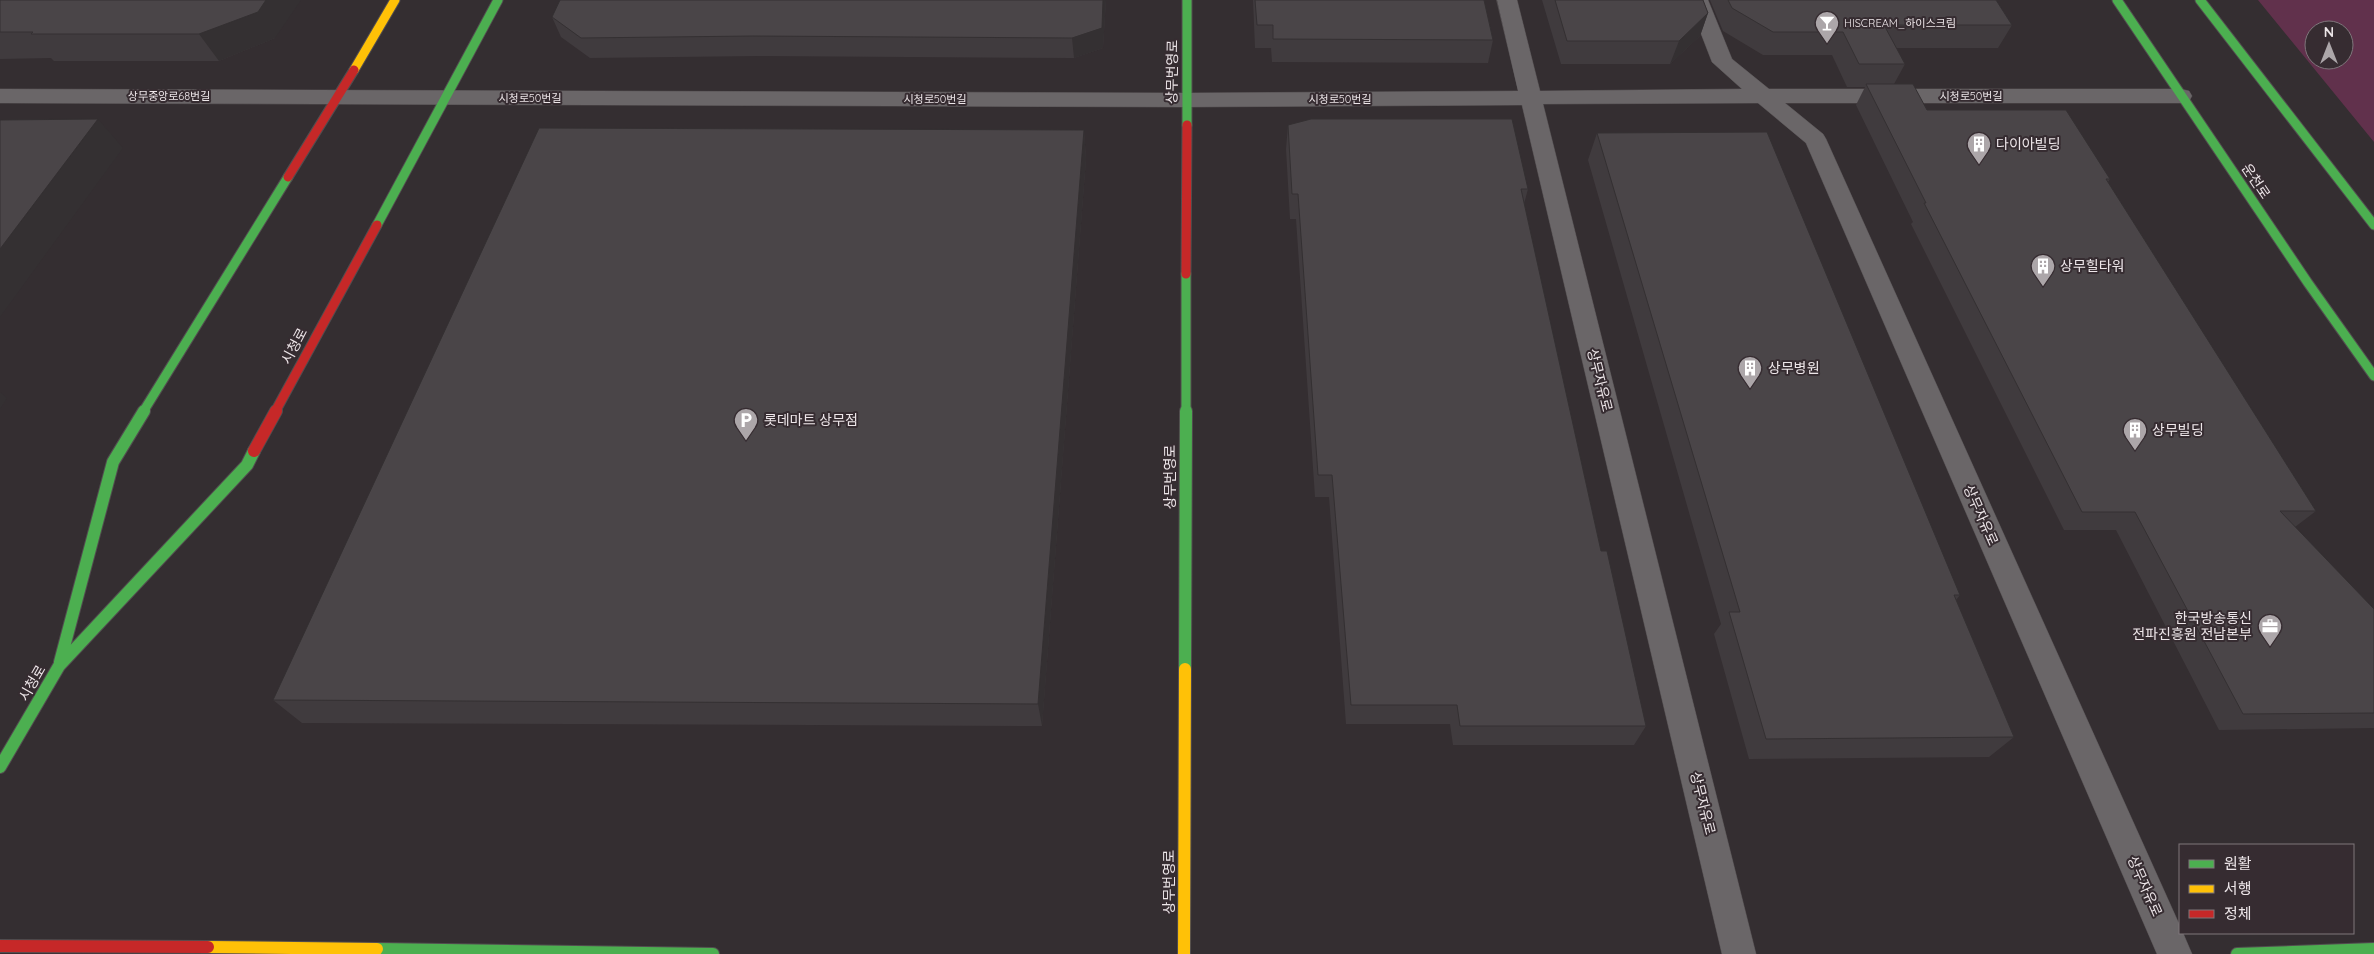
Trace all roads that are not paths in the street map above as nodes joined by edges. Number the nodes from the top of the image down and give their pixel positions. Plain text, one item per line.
1 (394, 0) edge
2 (498, 0) edge
3 (1187, 0) edge
4 (1507, 0) edge
5 (1698, 0) edge
6 (2117, 0) edge
7 (2200, 0) edge
8 (0, 96) edge
9 (1762, 96) junction
10 (2181, 96) junction
11 (338, 97) junction
12 (446, 98) junction
13 (1532, 98) junction
14 (1186, 100) junction
15 (2374, 225) edge
16 (2374, 376) edge
17 (59, 666) junction
18 (0, 767) edge
19 (0, 946) edge
20 (2374, 949) edge
21 (713, 954) edge
22 (1184, 954) edge
23 (1739, 954) edge
24 (2175, 954) edge
25 (2237, 954) edge

1 - 11 street, 시청로
2 - 12 street, 시청로
3 - 14 street, 상무번영로
4 - 13 street
5 - 9 street
6 - 10 street, 운천로
7 - 15 street
8 - 11 street, 상무중앙로68번길
9 - 10 street, 시청로50번길
9 - 13 street, 시청로50번길
9 - 24 street, 상무자유로
10 - 16 street, 운천로
11 - 12 street, 시청로50번길
11 - 17 street, 시청로
12 - 14 street, 시청로50번길
12 - 17 street, 시청로
13 - 14 street, 시청로50번길
13 - 23 street, 상무자유로
14 - 22 street, 상무번영로
17 - 18 street, 시청로
19 - 21 street
20 - 25 street

